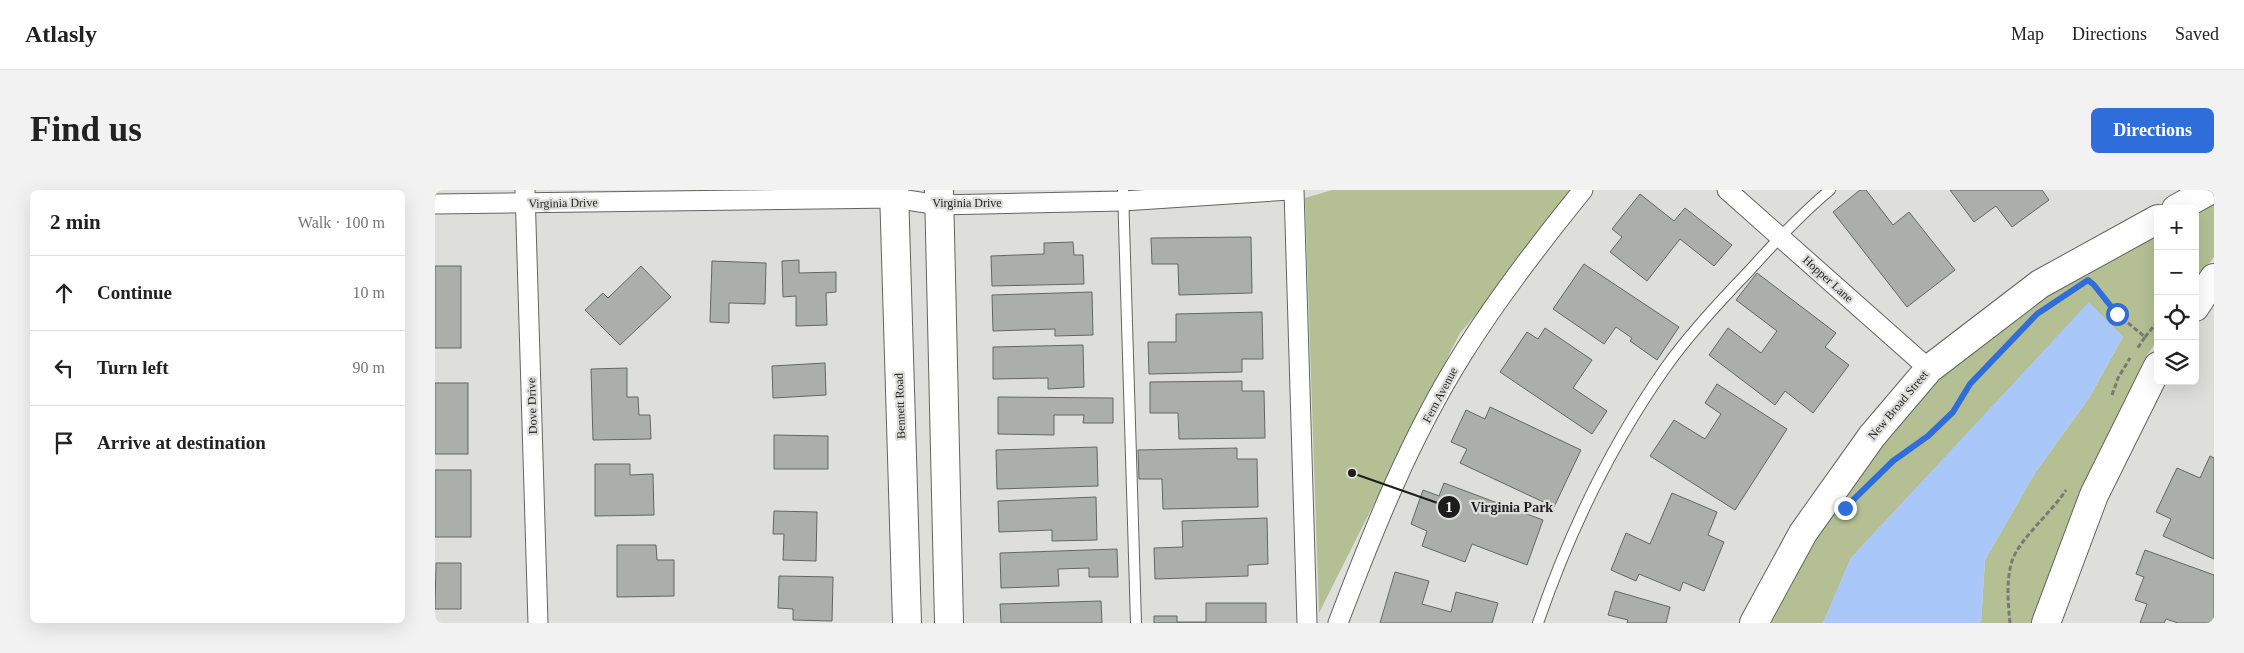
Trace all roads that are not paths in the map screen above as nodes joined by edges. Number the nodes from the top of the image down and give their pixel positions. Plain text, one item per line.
1 (1290, 190) edge
2 (1294, 190) edge
3 (1583, 190) edge
4 (1727, 190) edge
5 (1830, 190) edge
6 (2210, 190) edge
7 (894, 194) edge
8 (1123, 195) edge
9 (526, 197) edge
10 (939, 198) edge
11 (435, 204) edge
12 (2183, 205) edge
13 (2154, 221) edge
14 (1780, 236) junction
15 (2214, 278) edge
16 (2199, 301) edge
17 (1929, 369) junction
18 (2154, 374) edge
19 (538, 623) edge
20 (907, 623) edge
21 (949, 623) edge
22 (1136, 623) edge
23 (1307, 623) edge
24 (1338, 623) edge
25 (1538, 623) edge
26 (1754, 623) edge
27 (2046, 623) edge

1 - 8 street, Virginia Drive
2 - 23 street
3 - 24 street, Fern Avenue
4 - 14 street, Hopper Lane
5 - 14 lane
6 - 12 street
7 - 9 street, Virginia Drive
7 - 10 street, Virginia Drive
7 - 20 street, Bennett Road
8 - 10 street, Virginia Drive
8 - 22 lane
9 - 11 street, Virginia Drive
9 - 19 street, Dove Drive
10 - 21 street
13 - 17 street, New Broad Street
14 - 17 street, Hopper Lane
14 - 25 lane
15 - 16 street
17 - 26 street, New Broad Street
18 - 27 street

